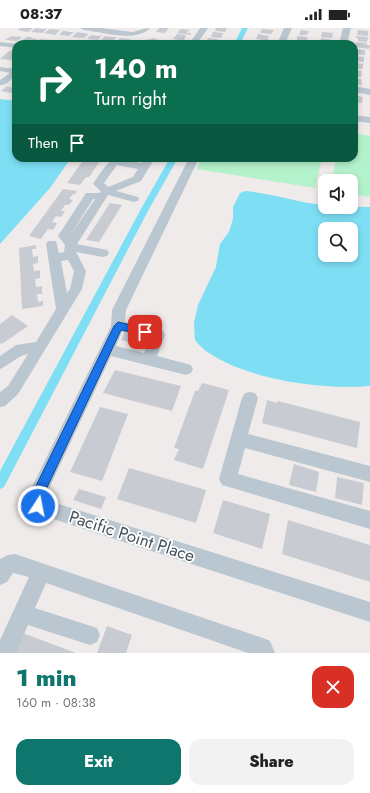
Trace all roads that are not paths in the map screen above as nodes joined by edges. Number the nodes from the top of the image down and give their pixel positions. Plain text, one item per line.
1 (84, 28) edge
2 (89, 28) edge
3 (146, 28) edge
4 (204, 28) edge
5 (288, 28) edge
6 (347, 28) edge
7 (196, 40) edge
8 (283, 40) edge
9 (344, 40) edge
10 (0, 44) edge
11 (12, 46) edge
12 (0, 63) edge
13 (12, 64) edge
14 (0, 69) edge
15 (12, 73) edge
16 (0, 74) edge
17 (12, 74) edge
18 (12, 76) edge
19 (2, 83) dead end
20 (358, 90) edge
21 (370, 92) edge
22 (358, 112) edge
23 (370, 113) edge
24 (358, 118) edge
25 (370, 120) edge
26 (116, 162) edge
27 (147, 162) edge
28 (192, 162) edge
29 (105, 174) junction
30 (126, 177) dead end
31 (104, 194) junction
32 (134, 199) dead end
33 (52, 244) dead end
34 (71, 248) junction
35 (103, 253) dead end
36 (54, 258) junction
37 (63, 309) junction
38 (118, 326) junction
39 (40, 347) junction
40 (107, 349) junction
41 (149, 360) junction
42 (0, 364) edge
43 (186, 369) dead end
44 (250, 398) dead end
45 (0, 401) edge
46 (239, 439) junction
47 (370, 474) edge
48 (370, 520) edge
49 (41, 572) junction
50 (0, 575) edge
51 (370, 612) edge
52 (23, 614) junction
53 (90, 635) dead end
54 (6, 653) edge
55 (265, 653) edge

1 - 2 street
2 - 3 street
4 - 7 street
5 - 8 street
6 - 9 street
10 - 11 street
12 - 13 street
14 - 15 street
16 - 17 street
18 - 19 street
20 - 21 street
22 - 23 street
24 - 25 street
26 - 29 street
27 - 31 street
28 - 38 street, Pacific Point Place
29 - 30 street
29 - 31 street
31 - 32 street
31 - 34 street
33 - 36 street
34 - 35 street
34 - 36 street
34 - 37 street
36 - 37 street
37 - 39 street
38 - 40 street, Pacific Point Place
38 - 41 street
39 - 42 street
39 - 45 street
40 - 41 street
40 - 51 street, Pacific Point Place
41 - 43 street
44 - 46 street
46 - 47 street
46 - 48 street
49 - 50 street
49 - 52 street
49 - 55 street
52 - 53 street
52 - 54 street

